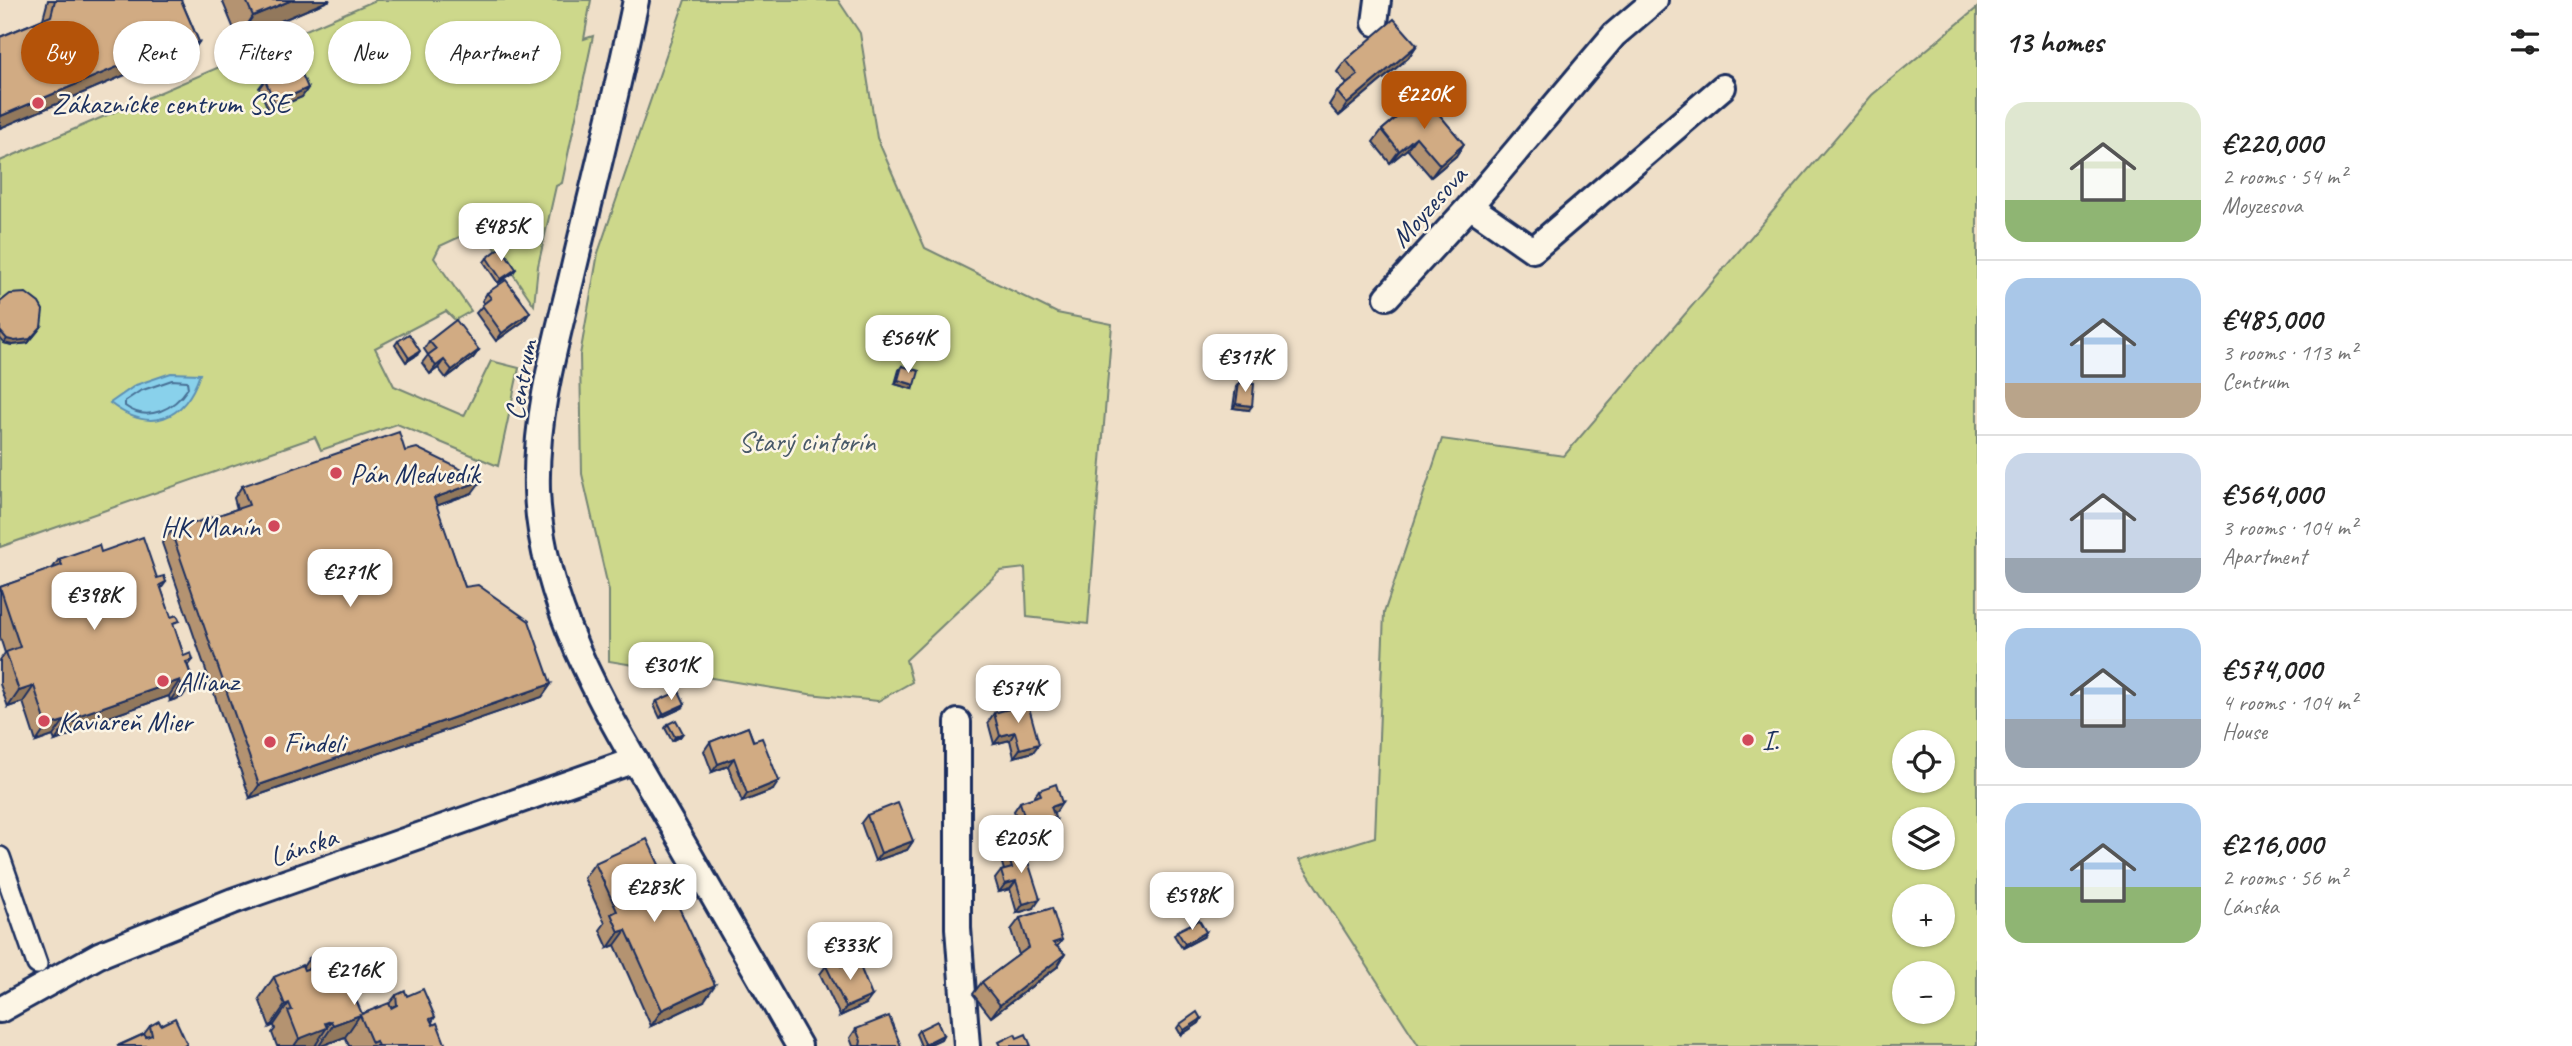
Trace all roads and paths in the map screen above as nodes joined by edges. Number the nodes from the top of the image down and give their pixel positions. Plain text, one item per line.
1 (636, 0) edge
2 (1655, 0) edge
3 (1723, 87) dead end
4 (1470, 206) junction
5 (1387, 297) dead end
6 (957, 722) dead end
7 (635, 760) junction
8 (0, 857) edge
9 (37, 964) dead end
10 (0, 1010) edge
11 (799, 1046) edge
12 (967, 1046) edge

1 - 7 street, Centrum
2 - 4 street, Moyzesova
3 - 4 street
4 - 5 street, Moyzesova
6 - 12 street
7 - 10 street, Lánska
7 - 11 street, Centrum
8 - 9 street

